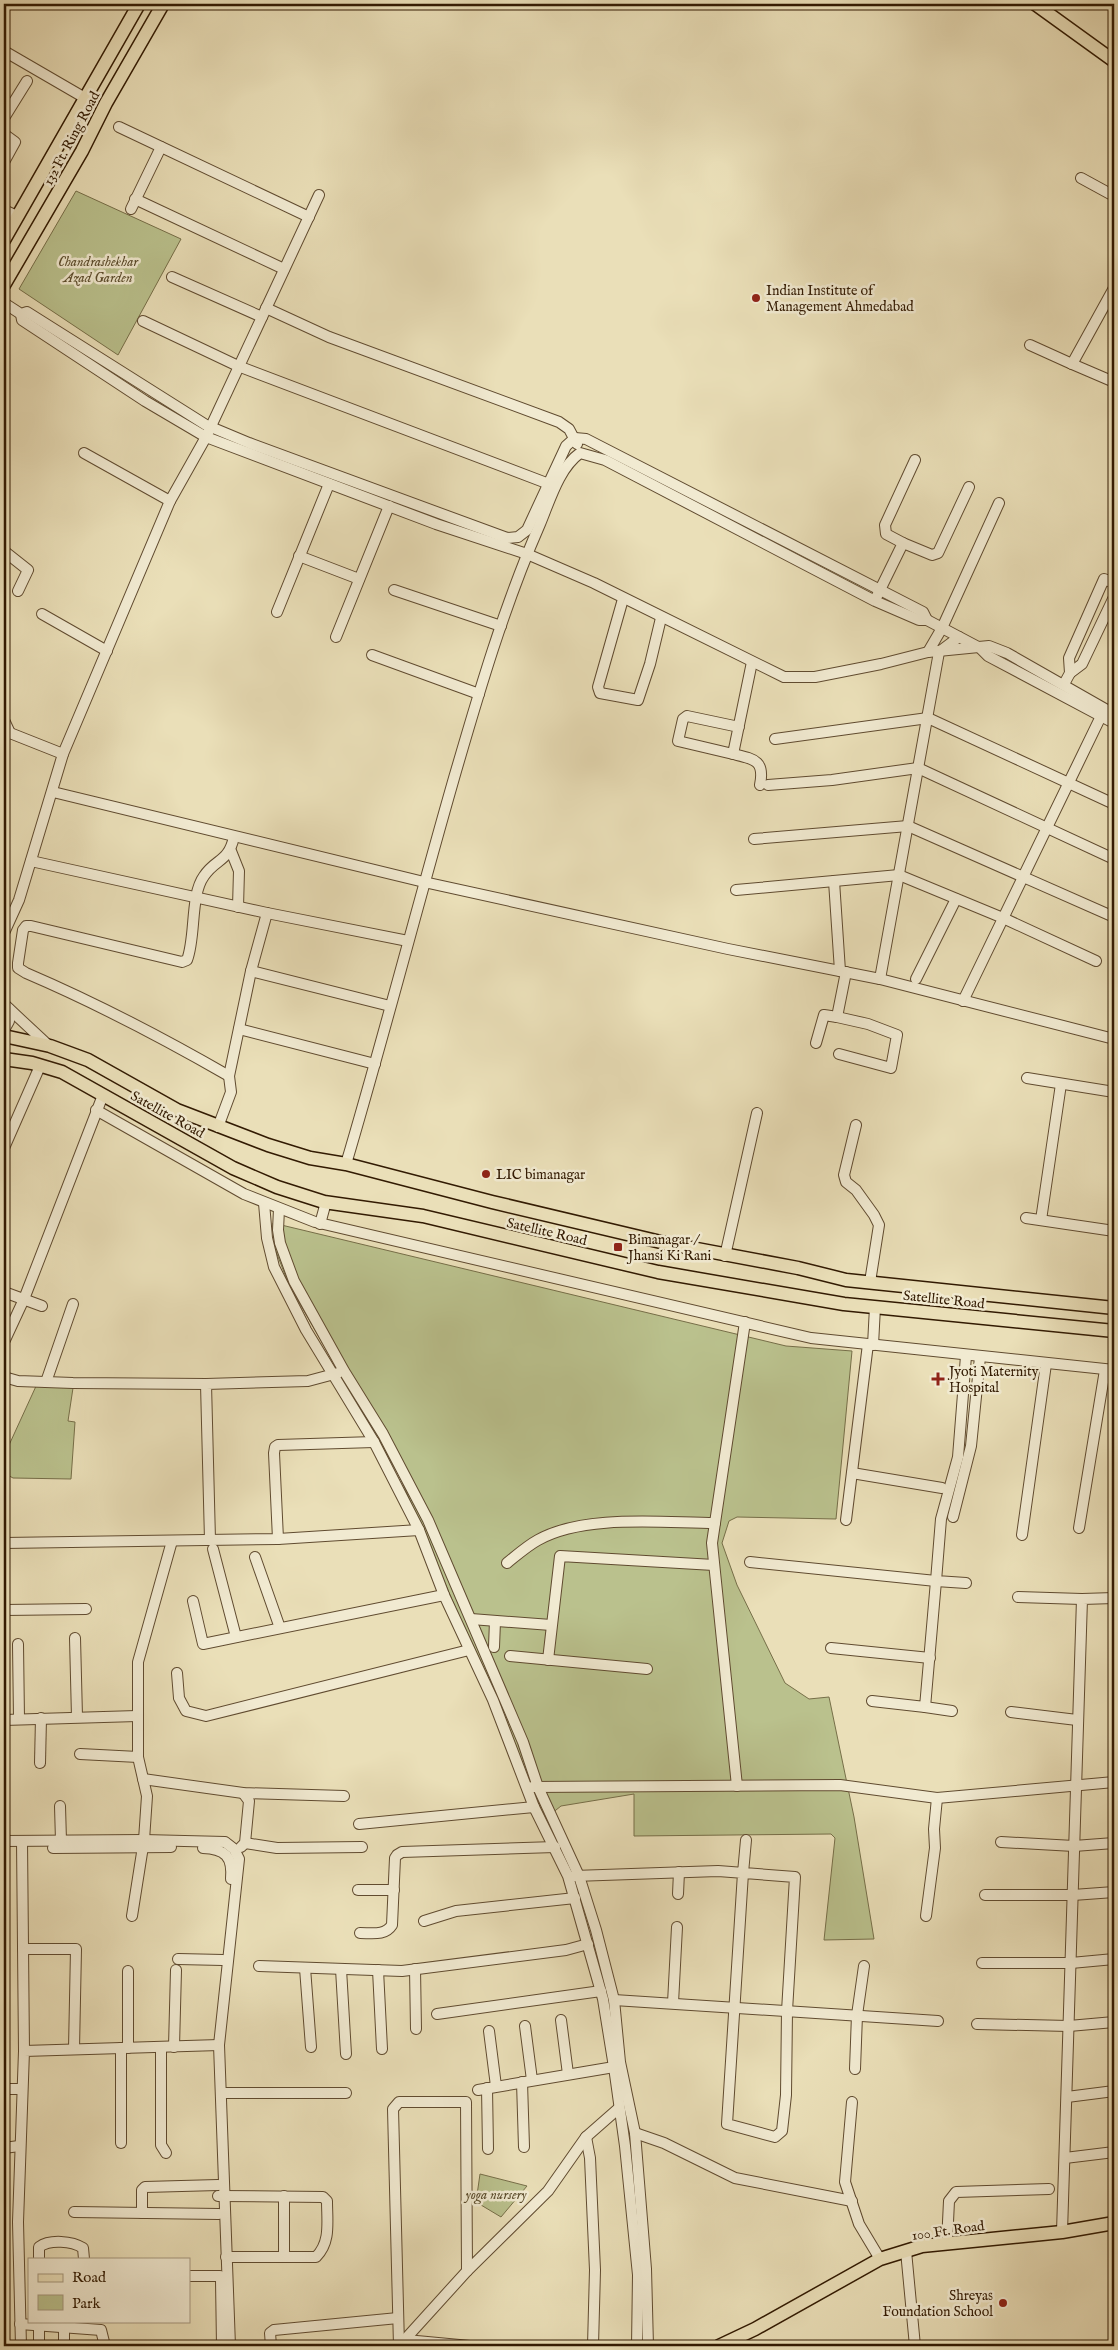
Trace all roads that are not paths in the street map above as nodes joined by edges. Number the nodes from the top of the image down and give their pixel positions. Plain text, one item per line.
1 (139, 4) edge
2 (163, 4) edge
3 (1035, 4) edge
4 (1048, 4) edge
5 (4, 51) edge
6 (1114, 52) edge
7 (1114, 61) edge
8 (27, 80) dead end
9 (86, 98) junction
10 (4, 118) edge
11 (119, 127) dead end
12 (4, 134) edge
13 (161, 147) junction
14 (4, 162) edge
15 (1081, 178) dead end
16 (318, 196) dead end
17 (1114, 196) edge
18 (136, 199) junction
19 (131, 209) dead end
20 (4, 210) edge
21 (16, 216) junction
22 (309, 216) junction
23 (4, 240) edge
24 (284, 269) junction
25 (172, 277) dead end
26 (4, 285) edge
27 (1114, 288) edge
28 (4, 303) edge
29 (264, 312) junction
30 (143, 321) dead end
31 (1030, 345) dead end
32 (1072, 364) junction
33 (238, 366) junction
34 (1114, 382) edge
35 (208, 432) junction
36 (575, 438) junction
37 (84, 453) dead end
38 (580, 453) junction
39 (915, 460) dead end
40 (328, 484) junction
41 (549, 484) junction
42 (969, 487) dead end
43 (170, 501) junction
44 (998, 503) dead end
45 (389, 506) junction
46 (746, 522) junction
47 (741, 533) junction
48 (518, 537) junction
49 (903, 543) junction
50 (4, 550) edge
51 (527, 554) junction
52 (299, 556) junction
53 (359, 579) junction
54 (1114, 583) edge
55 (394, 590) dead end
56 (18, 591) dead end
57 (877, 596) junction
58 (1114, 597) edge
59 (623, 598) junction
60 (276, 612) dead end
61 (42, 614) dead end
62 (661, 618) junction
63 (500, 626) junction
64 (942, 628) junction
65 (336, 637) dead end
66 (960, 637) junction
67 (980, 648) junction
68 (107, 651) junction
69 (928, 652) junction
70 (940, 652) junction
71 (372, 655) dead end
72 (752, 662) junction
73 (1070, 672) junction
74 (1064, 684) junction
75 (479, 694) junction
76 (1106, 712) edge
77 (928, 718) junction
78 (4, 720) edge
79 (1114, 723) edge
80 (738, 726) junction
81 (7, 735) edge
82 (774, 739) dead end
83 (63, 754) junction
84 (732, 754) junction
85 (918, 768) junction
86 (1068, 782) junction
87 (52, 792) junction
88 (1114, 804) edge
89 (908, 826) junction
90 (1046, 829) junction
91 (234, 837) junction
92 (754, 839) dead end
93 (231, 851) junction
94 (1114, 859) edge
95 (31, 861) junction
96 (899, 875) junction
97 (1023, 875) junction
98 (834, 881) junction
99 (424, 882) junction
100 (736, 890) dead end
101 (197, 898) junction
102 (956, 899) junction
103 (238, 907) junction
104 (267, 913) junction
105 (1114, 917) edge
106 (1003, 918) junction
107 (4, 933) edge
108 (408, 941) junction
109 (1096, 961) dead end
110 (251, 971) junction
111 (843, 972) junction
112 (880, 979) junction
113 (916, 979) dead end
114 (963, 1002) junction
115 (6, 1006) edge
116 (390, 1006) junction
117 (837, 1017) junction
118 (4, 1030) edge
119 (239, 1030) junction
120 (4, 1036) edge
121 (1114, 1039) edge
122 (816, 1043) dead end
123 (50, 1046) junction
124 (839, 1054) dead end
125 (4, 1059) edge
126 (375, 1064) junction
127 (40, 1066) junction
128 (229, 1076) junction
129 (1027, 1078) dead end
130 (1061, 1084) junction
131 (1114, 1092) edge
132 (102, 1095) junction
133 (96, 1110) junction
134 (758, 1113) dead end
135 (856, 1125) dead end
136 (218, 1127) junction
137 (4, 1148) edge
138 (346, 1164) junction
139 (326, 1202) junction
140 (264, 1204) junction
141 (279, 1209) junction
142 (1026, 1218) dead end
143 (1042, 1220) junction
144 (320, 1224) junction
145 (1114, 1231) edge
146 (725, 1256) junction
147 (870, 1282) junction
148 (4, 1292) edge
149 (24, 1300) junction
150 (72, 1304) dead end
151 (42, 1306) dead end
152 (875, 1307) junction
153 (1114, 1308) edge
154 (745, 1322) junction
155 (1114, 1331) edge
156 (5, 1340) dead end
157 (870, 1345) junction
158 (966, 1356) junction
159 (980, 1357) junction
160 (1046, 1364) junction
161 (1110, 1370) edge
162 (344, 1372) junction
163 (333, 1375) junction
164 (4, 1377) edge
165 (46, 1382) junction
166 (206, 1384) junction
167 (374, 1442) junction
168 (852, 1474) junction
169 (942, 1488) dead end
170 (953, 1517) dead end
171 (846, 1520) dead end
172 (715, 1523) junction
173 (1078, 1528) dead end
174 (419, 1530) junction
175 (1022, 1535) dead end
176 (278, 1538) junction
177 (172, 1541) junction
178 (4, 1543) edge
179 (212, 1544) junction
180 (254, 1557) dead end
181 (750, 1562) dead end
182 (507, 1563) dead end
183 (714, 1565) junction
184 (936, 1581) junction
185 (966, 1583) dead end
186 (444, 1595) junction
187 (1018, 1597) dead end
188 (1114, 1598) edge
189 (1082, 1599) junction
190 (193, 1601) dead end
191 (86, 1609) dead end
192 (4, 1610) edge
193 (471, 1619) junction
194 (495, 1621) junction
195 (551, 1625) junction
196 (280, 1628) junction
197 (236, 1637) junction
198 (75, 1638) dead end
199 (18, 1644) dead end
200 (494, 1647) dead end
201 (831, 1648) dead end
202 (469, 1650) junction
203 (510, 1656) dead end
204 (930, 1658) junction
205 (548, 1660) junction
206 (647, 1669) dead end
207 (177, 1673) dead end
208 (872, 1701) dead end
209 (925, 1707) junction
210 (952, 1711) dead end
211 (1011, 1712) dead end
212 (137, 1716) junction
213 (77, 1717) junction
214 (41, 1718) junction
215 (20, 1719) junction
216 (4, 1720) edge
217 (1077, 1720) junction
218 (80, 1754) dead end
219 (138, 1757) junction
220 (40, 1763) dead end
221 (143, 1779) junction
222 (1114, 1782) edge
223 (1076, 1785) junction
224 (737, 1786) junction
225 (527, 1787) junction
226 (538, 1787) junction
227 (243, 1793) junction
228 (344, 1796) dead end
229 (937, 1798) junction
230 (60, 1806) dead end
231 (534, 1807) junction
232 (359, 1824) dead end
233 (746, 1840) dead end
234 (4, 1841) edge
235 (61, 1841) junction
236 (1000, 1842) dead end
237 (245, 1843) junction
238 (1114, 1843) edge
239 (22, 1844) junction
240 (144, 1844) junction
241 (1074, 1846) junction
242 (362, 1847) dead end
243 (555, 1847) junction
244 (4, 1848) edge
245 (236, 1852) junction
246 (679, 1872) junction
247 (744, 1873) junction
248 (573, 1876) junction
249 (358, 1890) dead end
250 (394, 1890) junction
251 (1114, 1892) edge
252 (678, 1894) dead end
253 (985, 1895) dead end
254 (1073, 1895) junction
255 (575, 1898) junction
256 (132, 1916) dead end
257 (926, 1916) dead end
258 (424, 1921) dead end
259 (677, 1927) dead end
260 (360, 1933) dead end
261 (588, 1944) junction
262 (23, 1949) junction
263 (178, 1959) dead end
264 (1114, 1959) edge
265 (223, 1960) junction
266 (982, 1963) dead end
267 (1071, 1964) junction
268 (259, 1966) dead end
269 (864, 1966) dead end
270 (305, 1968) junction
271 (340, 1969) junction
272 (176, 1970) dead end
273 (378, 1970) junction
274 (415, 1970) junction
275 (128, 1971) dead end
276 (601, 1992) junction
277 (614, 2000) junction
278 (673, 2004) junction
279 (735, 2008) junction
280 (787, 2011) junction
281 (437, 2014) dead end
282 (857, 2015) junction
283 (562, 2020) dead end
284 (938, 2021) dead end
285 (1114, 2022) edge
286 (977, 2024) dead end
287 (525, 2026) dead end
288 (1069, 2026) junction
289 (416, 2029) dead end
290 (489, 2031) dead end
291 (216, 2045) junction
292 (161, 2047) junction
293 (174, 2047) junction
294 (311, 2047) dead end
295 (124, 2048) junction
296 (74, 2049) junction
297 (382, 2049) dead end
298 (24, 2051) junction
299 (346, 2054) dead end
300 (614, 2067) junction
301 (854, 2069) dead end
302 (568, 2074) junction
303 (527, 2081) junction
304 (487, 2088) junction
305 (4, 2089) edge
306 (21, 2089) junction
307 (1114, 2091) edge
308 (221, 2093) junction
309 (346, 2093) dead end
310 (1067, 2098) junction
311 (852, 2102) dead end
312 (619, 2108) junction
313 (635, 2133) junction
314 (586, 2137) junction
315 (121, 2143) dead end
316 (19, 2146) junction
317 (524, 2147) dead end
318 (4, 2148) edge
319 (488, 2149) dead end
320 (166, 2152) dead end
321 (1114, 2152) edge
322 (1065, 2158) junction
323 (218, 2185) junction
324 (1049, 2189) dead end
325 (221, 2196) junction
326 (284, 2196) junction
327 (852, 2201) junction
328 (74, 2212) dead end
329 (142, 2213) junction
330 (218, 2214) junction
331 (1114, 2225) edge
332 (1062, 2232) junction
333 (947, 2243) junction
334 (906, 2251) junction
335 (226, 2257) junction
336 (284, 2257) junction
337 (39, 2258) edge
338 (84, 2258) edge
339 (880, 2259) junction
340 (467, 2271) junction
341 (190, 2276) edge
342 (220, 2276) junction
343 (398, 2318) junction
344 (39, 2323) edge
345 (20, 2324) junction
346 (83, 2325) edge
347 (64, 2327) junction
348 (401, 2344) edge
349 (21, 2346) edge
350 (39, 2346) edge
351 (64, 2346) edge
352 (105, 2346) edge
353 (222, 2346) edge
354 (230, 2346) edge
355 (271, 2346) edge
356 (470, 2346) edge
357 (593, 2346) edge
358 (637, 2346) edge
359 (648, 2346) edge
360 (719, 2346) edge
361 (914, 2346) edge

1 - 9 main road, 132 Ft. Ring Road
2 - 26 main road, 132 Ft. Ring Road
3 - 7 main road
4 - 6 main road
5 - 9 street
8 - 10 street
9 - 21 main road, 132 Ft. Ring Road
11 - 13 street
12 - 14 street
13 - 18 street
13 - 22 street
15 - 17 street
16 - 22 street
18 - 19 street
18 - 24 street
20 - 21 street
21 - 23 main road, 132 Ft. Ring Road
22 - 24 street
24 - 29 street
25 - 29 street
27 - 32 street
28 - 35 street
29 - 33 street
29 - 36 street
30 - 33 street
31 - 32 street
32 - 34 street
33 - 35 street
33 - 41 street
35 - 40 street
35 - 43 street
35 - 48 street
36 - 38 street
36 - 41 street
36 - 46 street
37 - 43 street
38 - 47 street
38 - 51 street
39 - 49 street
40 - 45 street
40 - 52 street
41 - 48 street
42 - 49 street
43 - 68 street
44 - 64 street
45 - 51 street
45 - 53 street
46 - 47 street
46 - 57 street
47 - 57 street
48 - 51 street
49 - 57 street
50 - 56 street
51 - 59 street
51 - 63 street
52 - 53 street
52 - 60 street
53 - 65 street
54 - 73 street
55 - 63 street
57 - 64 street
58 - 73 street
59 - 62 street
59 - 62 street
61 - 68 street
62 - 72 street
63 - 75 street
64 - 66 street
64 - 69 street
66 - 67 street
66 - 70 street
67 - 70 street
67 - 74 street
67 - 76 street
68 - 83 street
69 - 70 street
69 - 72 street
70 - 77 street
71 - 75 street
72 - 80 street
73 - 74 street
74 - 76 street
75 - 99 street
76 - 79 street
76 - 86 street
77 - 82 street
77 - 85 street
77 - 86 street
78 - 81 street
80 - 84 street
80 - 84 street
81 - 83 street
83 - 87 street
84 - 85 street
85 - 89 street
85 - 90 street
86 - 88 street
86 - 90 street
87 - 91 street
87 - 95 street
89 - 92 street
89 - 96 street
89 - 97 street
90 - 94 street
90 - 97 street
91 - 93 street
91 - 99 street
93 - 101 street
93 - 103 street
95 - 101 street
95 - 107 street
96 - 98 street
96 - 102 street
96 - 112 street
97 - 105 street
97 - 106 street
98 - 100 street
98 - 111 street
99 - 108 street
99 - 111 street
101 - 103 street
101 - 128 street
102 - 106 street
102 - 113 street
103 - 104 street
104 - 108 street
104 - 110 street
106 - 109 street
106 - 114 street
108 - 116 street
110 - 116 street
110 - 119 street
111 - 112 street
111 - 117 street
112 - 114 street
114 - 121 street
115 - 118 street
115 - 123 street
116 - 126 street
117 - 122 street
117 - 124 street
119 - 126 street
119 - 128 street
120 - 123 main road, Satellite Road
123 - 136 main road, Satellite Road
125 - 127 main road, Satellite Road
126 - 138 street
127 - 132 main road, Satellite Road
127 - 137 street
128 - 136 street
129 - 130 street
130 - 131 street
130 - 143 street
132 - 133 street
132 - 139 main road, Satellite Road
133 - 140 street
133 - 149 street
134 - 146 street
135 - 147 street
136 - 138 main road, Satellite Road
138 - 146 main road, Satellite Road
139 - 144 street
139 - 152 main road, Satellite Road
140 - 141 street
140 - 163 street
141 - 144 street
141 - 162 street
142 - 143 street
143 - 145 street
144 - 154 street
146 - 147 main road, Satellite Road
147 - 153 main road, Satellite Road
148 - 149 street
149 - 151 street
149 - 156 street
150 - 165 street
152 - 155 main road, Satellite Road
152 - 157 street
154 - 157 street
154 - 172 street
157 - 158 street
157 - 168 street
158 - 159 street
158 - 184 street
159 - 160 street
159 - 170 street
160 - 161 street
160 - 175 street
161 - 173 street
162 - 163 street
162 - 193 street
163 - 166 street
163 - 167 street
164 - 165 street
165 - 166 street
166 - 179 street
167 - 174 street
167 - 176 street
168 - 169 street
168 - 171 street
172 - 182 street
172 - 183 street
174 - 176 street
174 - 186 street
176 - 179 street
177 - 178 street
177 - 179 street
177 - 212 street
179 - 197 street
180 - 196 street
181 - 184 street
183 - 195 street
183 - 224 street
184 - 185 street
184 - 204 street
186 - 196 street
186 - 202 street
187 - 189 street
188 - 189 street
189 - 217 street
190 - 197 street
191 - 192 street
193 - 194 street
193 - 226 street
194 - 195 street
194 - 200 street
195 - 205 street
196 - 197 street
198 - 213 street
199 - 215 street
201 - 204 street
202 - 207 street
202 - 225 street
203 - 205 street
204 - 209 street
205 - 206 street
208 - 209 street
209 - 210 street
211 - 217 street
212 - 213 street
212 - 219 street
213 - 214 street
214 - 215 street
214 - 220 street
215 - 216 street
217 - 223 street
218 - 219 street
219 - 221 street
221 - 227 street
221 - 240 street
222 - 223 street
223 - 229 street
223 - 241 street
224 - 226 street
224 - 229 street
225 - 226 street
225 - 231 street
226 - 248 street
227 - 228 street
227 - 237 street
229 - 257 street
230 - 235 street
231 - 232 street
231 - 243 street
233 - 247 street
234 - 239 street
235 - 239 street
235 - 240 street
236 - 241 street
237 - 242 street
237 - 245 street
238 - 241 street
239 - 240 street
239 - 244 street
239 - 262 street
240 - 245 street
240 - 256 street
240 - 265 street
241 - 254 street
243 - 248 street
243 - 250 street
245 - 291 street
246 - 247 street
246 - 248 street
246 - 252 street
247 - 279 street
247 - 280 street
248 - 255 street
248 - 277 street
249 - 250 street
250 - 260 street
251 - 254 street
253 - 254 street
254 - 267 street
255 - 258 street
255 - 261 street
259 - 278 street
261 - 274 street
261 - 276 street
262 - 296 street
262 - 298 street
263 - 265 street
264 - 267 street
265 - 291 street
266 - 267 street
267 - 288 street
268 - 270 street
269 - 282 street
270 - 271 street
270 - 294 street
271 - 273 street
271 - 299 street
272 - 293 street
273 - 274 street
273 - 297 street
274 - 289 street
275 - 295 street
276 - 281 street
276 - 300 street
277 - 278 street
277 - 313 street
278 - 279 street
279 - 280 street
279 - 280 street
280 - 282 street
282 - 284 street
282 - 301 street
283 - 302 street
285 - 288 street
286 - 288 street
287 - 303 street
288 - 310 street
290 - 304 street
291 - 293 street
291 - 308 street
291 - 323 street
292 - 293 street
292 - 295 street
292 - 320 street
295 - 296 street
295 - 315 street
296 - 298 street
298 - 306 street
300 - 302 street
300 - 312 street
302 - 303 street
303 - 304 street
303 - 317 street
304 - 319 street
305 - 306 street
306 - 316 street
307 - 310 street
308 - 309 street
308 - 325 street
310 - 322 street
311 - 327 street
312 - 314 street
312 - 358 street
313 - 327 street
313 - 359 street
314 - 340 street
314 - 357 street
316 - 318 street
316 - 345 street
321 - 322 street
322 - 332 street
323 - 325 street
323 - 329 street
324 - 333 street
325 - 326 street
325 - 330 street
325 - 335 street
326 - 336 street
326 - 336 street
327 - 339 street
328 - 329 street
329 - 330 street
330 - 342 street
331 - 332 main road, 100 Ft. Road
332 - 333 main road, 100 Ft. Road
333 - 334 main road, 100 Ft. Road
334 - 339 main road, 100 Ft. Road
334 - 361 street
335 - 336 street
335 - 354 street
337 - 338 street
339 - 360 main road, 100 Ft. Road
340 - 343 street
340 - 348 street
341 - 342 street
342 - 353 street
343 - 348 street
343 - 355 street
344 - 345 street
344 - 347 street
344 - 350 street
345 - 349 street
346 - 347 street
346 - 352 street
347 - 351 street
348 - 356 street

